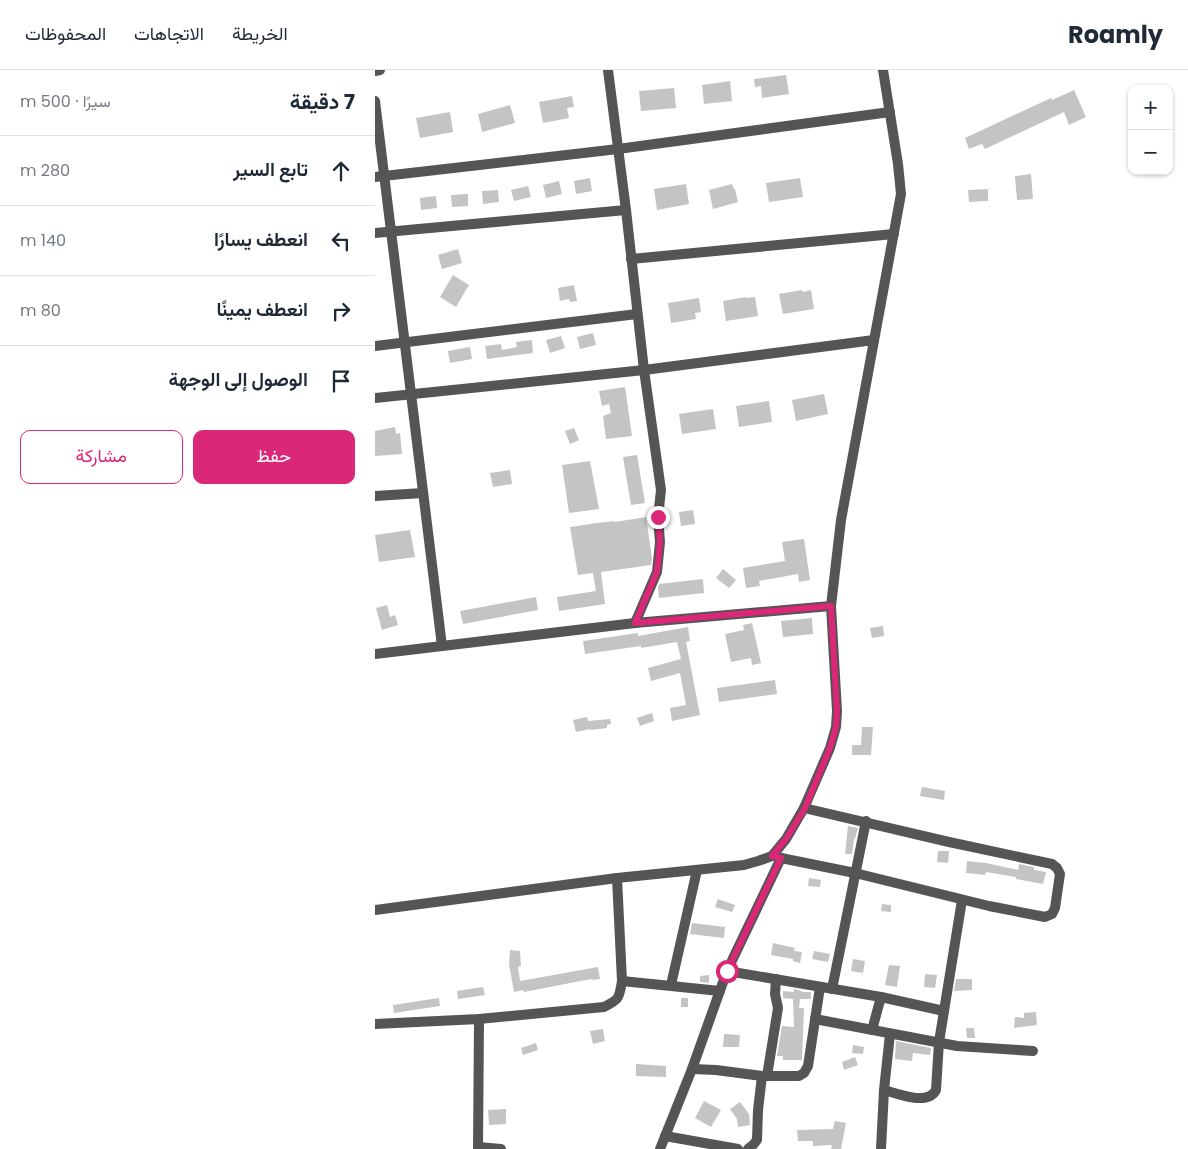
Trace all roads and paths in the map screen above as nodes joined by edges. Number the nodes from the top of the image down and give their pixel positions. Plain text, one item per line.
1 (380, 70) edge
2 (608, 70) edge
3 (883, 70) edge
4 (375, 71) edge
5 (375, 101) edge
6 (890, 112) junction
7 (617, 149) junction
8 (380, 176) edge
9 (626, 210) junction
10 (391, 230) junction
11 (375, 232) edge
12 (894, 234) junction
13 (631, 259) junction
14 (637, 314) junction
15 (874, 340) junction
16 (405, 342) junction
17 (375, 346) edge
18 (644, 370) junction
19 (411, 394) junction
20 (375, 398) edge
21 (423, 493) junction
22 (375, 496) edge
23 (831, 606) junction
24 (635, 623) junction
25 (442, 646) junction
26 (375, 654) edge
27 (805, 808) junction
28 (866, 822) junction
29 (777, 857) junction
30 (697, 870) junction
31 (855, 873) junction
32 (617, 878) junction
33 (962, 900) junction
34 (375, 910) edge
35 (727, 971) junction
36 (776, 979) junction
37 (622, 981) junction
38 (671, 986) junction
39 (820, 987) junction
40 (832, 988) junction
41 (720, 991) junction
42 (881, 997) junction
43 (943, 1011) junction
44 (479, 1019) junction
45 (815, 1019) junction
46 (375, 1024) edge
47 (872, 1030) junction
48 (890, 1034) junction
49 (939, 1042) junction
50 (1033, 1051) dead end
51 (692, 1069) junction
52 (765, 1076) junction
53 (884, 1090) junction
54 (665, 1136) junction
55 (478, 1148) edge
56 (501, 1149) edge
57 (660, 1149) edge
58 (739, 1149) edge
59 (748, 1149) edge
60 (881, 1149) edge

1 - 4 street
2 - 7 street
3 - 6 street
5 - 8 street
6 - 7 street
6 - 12 street
7 - 8 street
7 - 9 street
8 - 10 street
9 - 10 street
9 - 13 street
10 - 11 street
10 - 16 street
12 - 13 street
12 - 15 street
13 - 14 street
14 - 16 street
14 - 18 street
15 - 18 street
15 - 23 street
16 - 17 street
16 - 19 street
18 - 19 street
18 - 24 street
19 - 20 street
19 - 21 street
21 - 22 street
21 - 25 street
23 - 24 street
23 - 27 street
24 - 25 street
25 - 26 street
27 - 28 street
27 - 29 street
28 - 31 street
28 - 33 street
29 - 30 street
29 - 31 street
29 - 35 street
30 - 32 street
30 - 38 street
31 - 33 street
31 - 40 street
32 - 34 street
32 - 37 street
33 - 43 street
35 - 36 street
35 - 41 street
36 - 39 street
36 - 52 street
37 - 38 street
37 - 44 street
38 - 41 street
39 - 40 street
39 - 45 street
40 - 42 street
41 - 51 street
42 - 43 street
42 - 47 street
43 - 49 street
44 - 46 street
44 - 55 street
45 - 47 street
45 - 52 street
47 - 48 street
48 - 49 street
48 - 53 street
49 - 50 street
49 - 53 street
51 - 52 street
51 - 54 street
52 - 59 street
53 - 60 street
54 - 57 street
54 - 58 street
55 - 56 street

